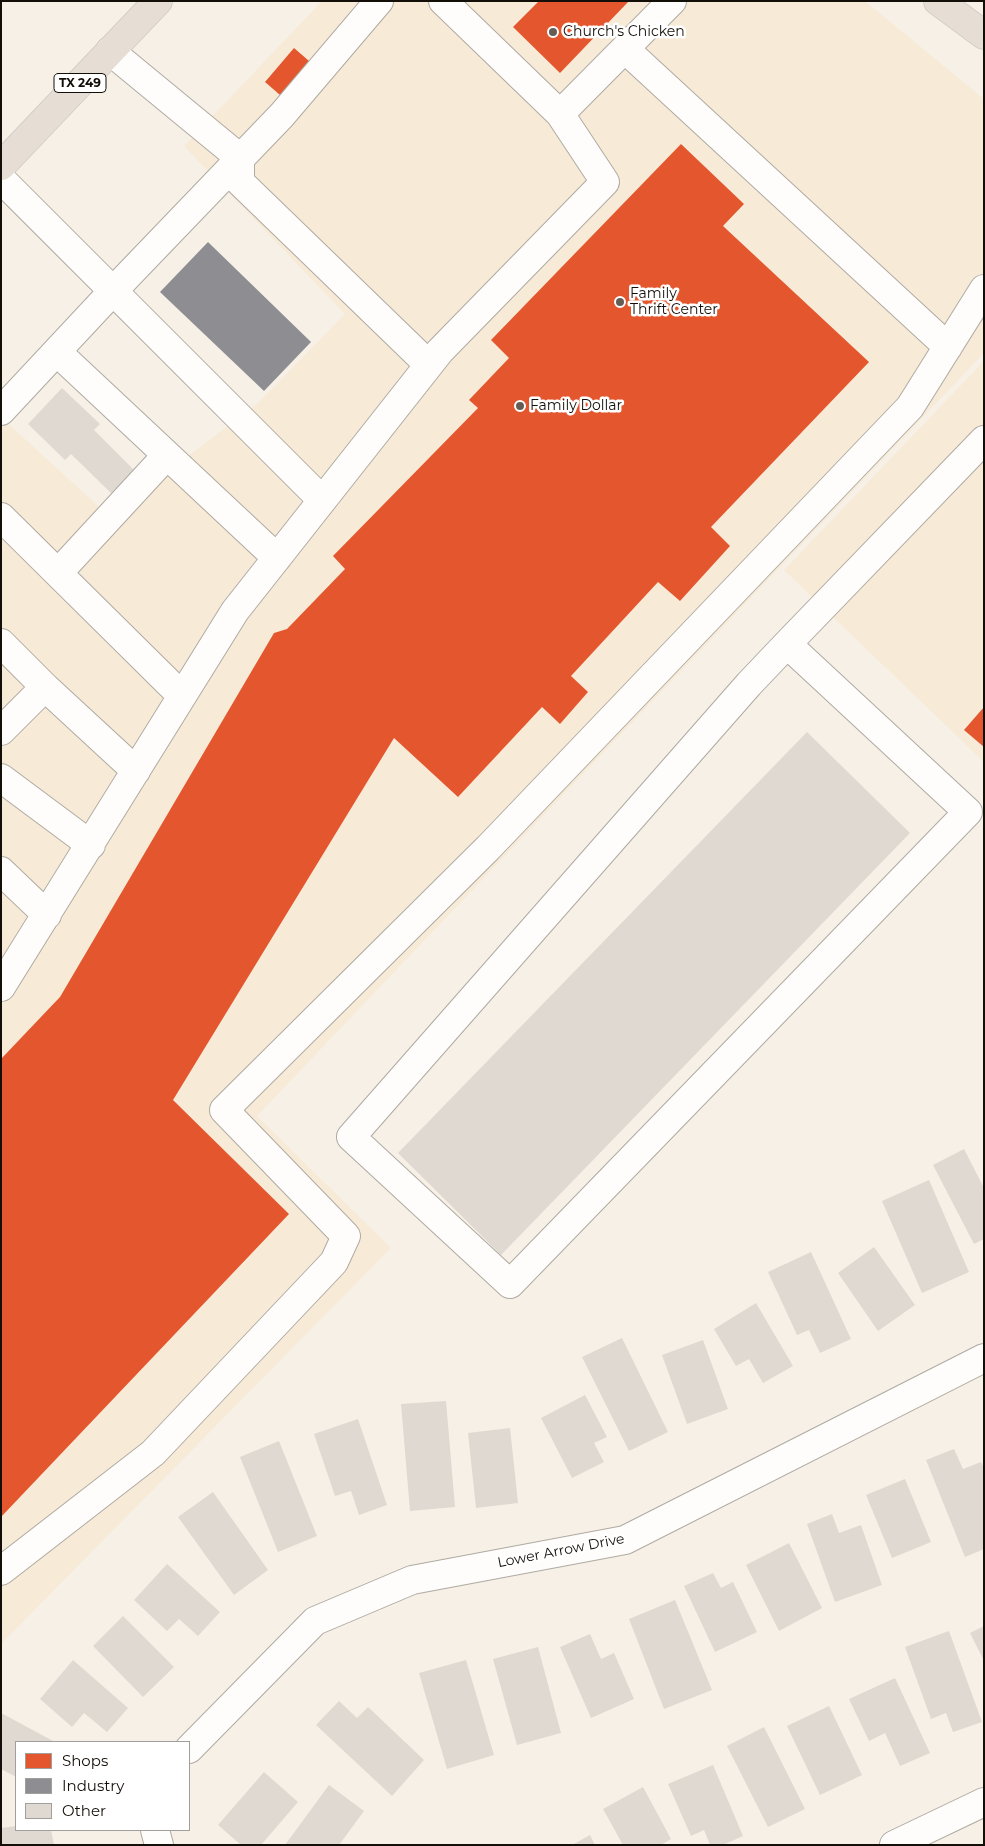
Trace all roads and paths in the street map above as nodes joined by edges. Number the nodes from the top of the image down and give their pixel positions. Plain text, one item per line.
1 (158, 1) edge
2 (379, 1) edge
3 (443, 1) edge
4 (672, 1) edge
5 (938, 1) edge
6 (984, 35) edge
7 (625, 49) junction
8 (110, 51) junction
9 (560, 114) junction
10 (240, 158) junction
11 (1, 166) edge
12 (1, 179) edge
13 (984, 289) edge
14 (113, 291) junction
15 (948, 347) junction
16 (58, 352) junction
17 (429, 365) junction
18 (1, 411) edge
19 (984, 440) edge
20 (168, 455) junction
21 (322, 500) junction
22 (1, 517) edge
23 (277, 558) junction
24 (58, 573) junction
25 (1, 643) edge
26 (787, 644) junction
27 (45, 687) junction
28 (182, 696) junction
29 (1, 731) edge
30 (136, 771) junction
31 (1, 778) edge
32 (91, 844) junction
33 (1, 871) edge
34 (47, 916) junction
35 (1, 987) edge
36 (984, 1358) edge
37 (1, 1571) edge
38 (190, 1748) edge
39 (984, 1802) edge
40 (155, 1831) edge
41 (158, 1845) edge
42 (894, 1845) edge

1 - 8 main road, TX 249
2 - 10 street
3 - 9 street
4 - 7 street
5 - 6 main road
7 - 9 street
7 - 15 street
8 - 10 street
8 - 11 main road, TX 249
9 - 17 street
10 - 14 street
10 - 17 street
12 - 14 street
13 - 15 street
14 - 16 street
14 - 21 street
15 - 37 street
16 - 18 street
16 - 20 street
17 - 21 street
19 - 26 street
20 - 23 street
20 - 24 street
21 - 23 street
22 - 24 street
23 - 28 street
24 - 28 street
25 - 27 street
26 - 26 street
27 - 29 street
27 - 30 street
28 - 30 street
30 - 32 street
31 - 32 street
32 - 34 street
33 - 34 street
34 - 35 street
36 - 38 street, Lower Arrow Drive
39 - 42 street
40 - 41 street

